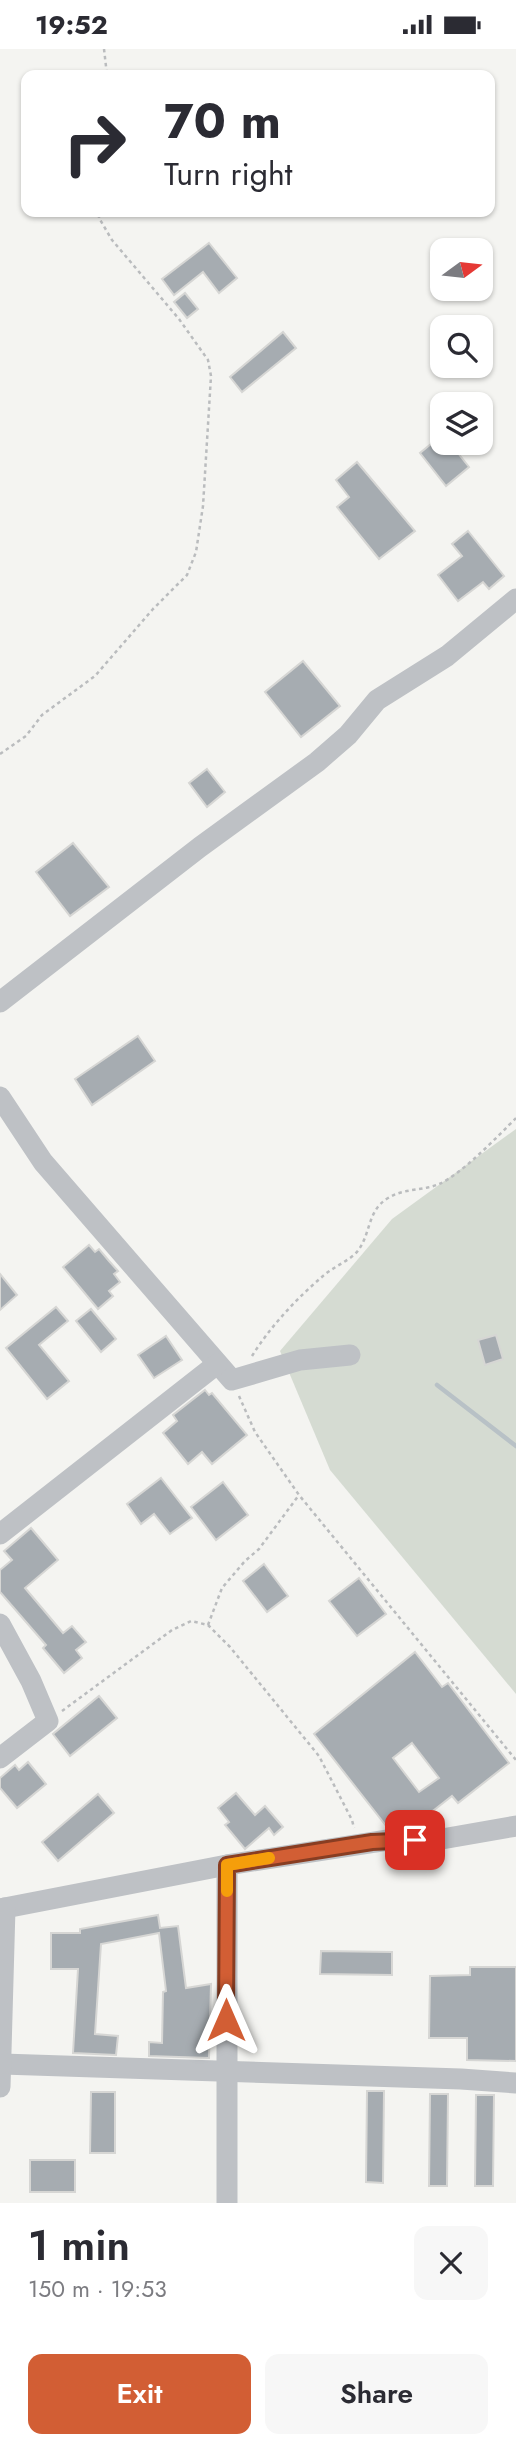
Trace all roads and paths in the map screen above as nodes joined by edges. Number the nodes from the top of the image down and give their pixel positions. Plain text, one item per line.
1 (104, 49) edge
2 (106, 70) edge
3 (99, 217) edge
4 (516, 599) edge
5 (0, 754) edge
6 (0, 1002) edge
7 (0, 1097) edge
8 (516, 1118) edge
9 (350, 1355) dead end
10 (217, 1364) junction
11 (232, 1380) junction
12 (299, 1495) junction
13 (0, 1534) edge
14 (0, 1624) edge
15 (208, 1625) junction
16 (48, 1721) junction
17 (0, 1758) edge
18 (516, 1760) edge
19 (516, 1826) edge
20 (356, 1844) junction
21 (227, 1865) junction
22 (3, 1909) edge
23 (2, 2064) junction
24 (226, 2072) junction
25 (516, 2083) edge
26 (0, 2087) edge
27 (227, 2203) edge

1 - 2 path
3 - 5 path
4 - 6 street
7 - 10 street
8 - 11 path
9 - 11 street
10 - 11 street
10 - 13 street
11 - 12 path
12 - 15 path
12 - 18 path
14 - 16 street
15 - 16 path
15 - 20 path
16 - 17 street
19 - 20 street
20 - 21 street
21 - 22 street
21 - 24 street
22 - 23 street
23 - 24 street
23 - 26 street
24 - 25 street
24 - 27 street

